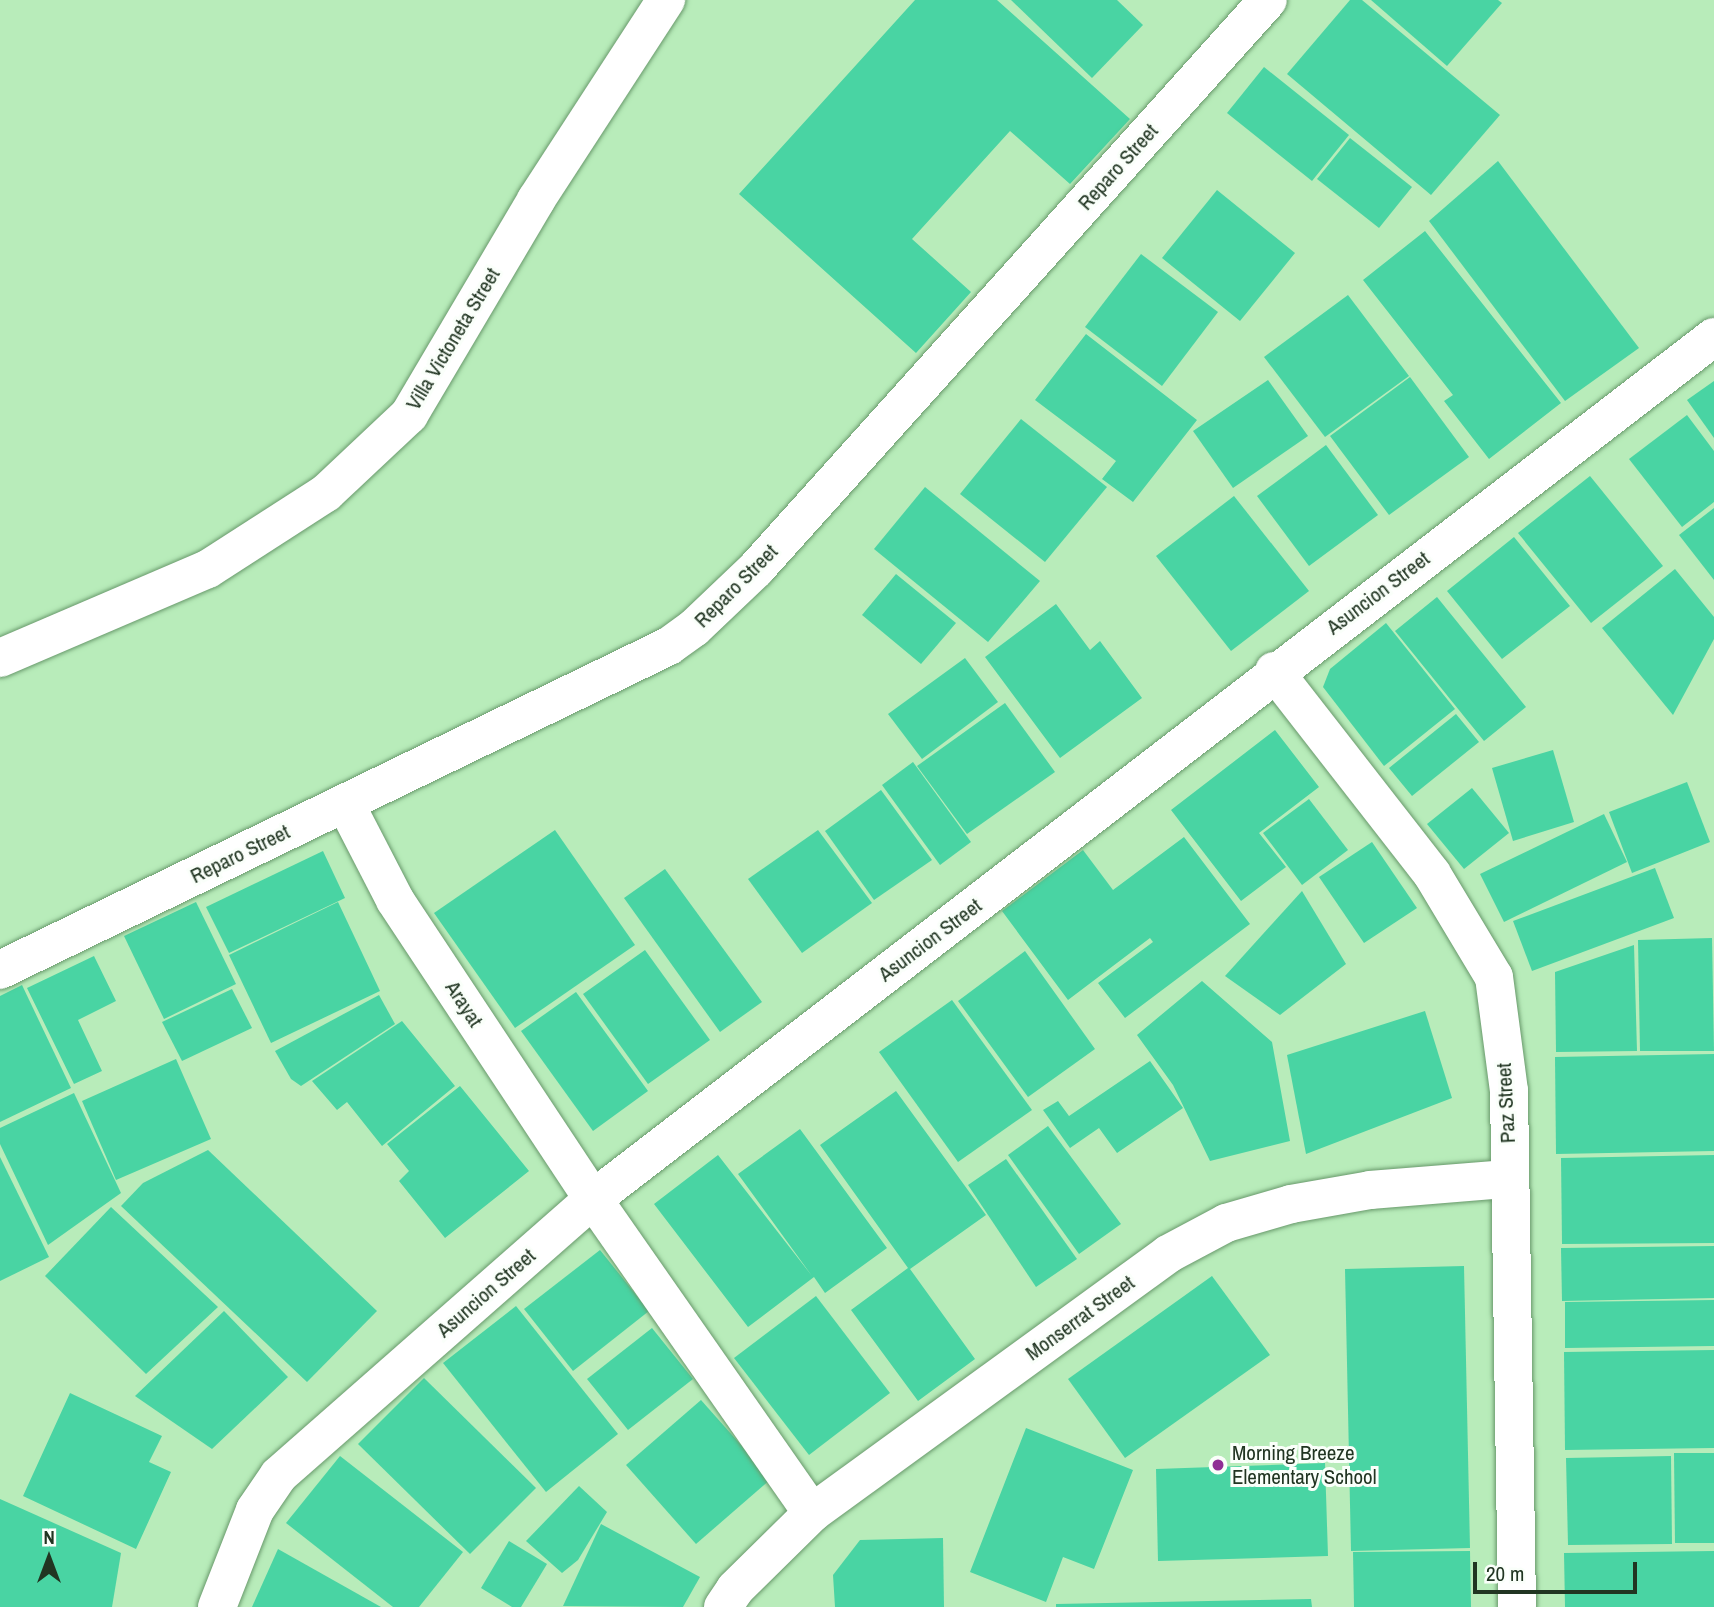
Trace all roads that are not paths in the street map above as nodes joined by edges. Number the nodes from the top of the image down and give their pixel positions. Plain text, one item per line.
1 (666, 0) edge
2 (1268, 0) edge
3 (1714, 337) edge
4 (0, 658) edge
5 (1274, 671) junction
6 (345, 803) junction
7 (0, 970) edge
8 (1508, 1179) junction
9 (593, 1199) junction
10 (812, 1513) junction
11 (217, 1607) edge
12 (723, 1607) edge
13 (1517, 1607) edge

1 - 4 street, Villa Victoneta Street
2 - 6 street, Reparo Street
3 - 5 street, Asuncion Street
5 - 8 street, Paz Street
5 - 9 street, Asuncion Street
6 - 7 street, Reparo Street
6 - 9 street, Arayat
8 - 10 street, Monserrat Street
8 - 13 street, Paz Street
9 - 10 street, Arayat
9 - 11 street, Asuncion Street
10 - 12 street, Monserrat Street

